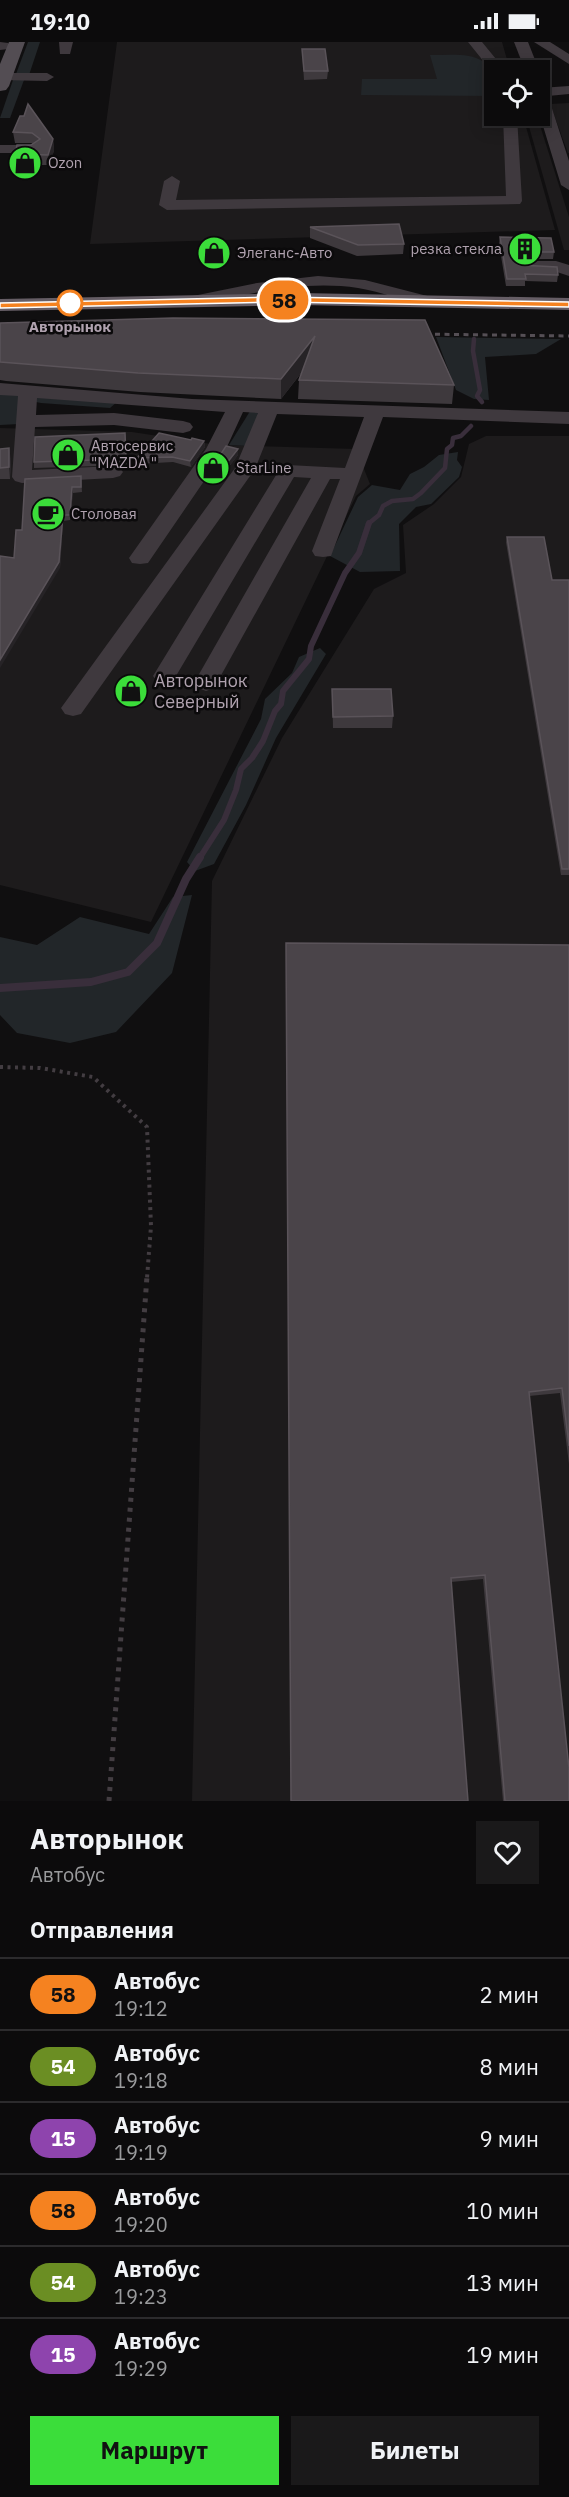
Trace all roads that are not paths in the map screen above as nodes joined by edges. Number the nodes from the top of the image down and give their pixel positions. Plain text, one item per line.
1 (475, 42) edge
2 (521, 42) edge
3 (541, 42) edge
4 (5, 46) edge
5 (490, 60) edge
6 (528, 60) edge
7 (569, 60) edge
8 (47, 77) dead end
9 (2, 82) edge
10 (569, 90) edge
11 (550, 92) edge
12 (550, 125) edge
13 (510, 126) edge
14 (0, 149) edge
15 (32, 149) edge
16 (172, 181) dead end
17 (569, 185) edge
18 (524, 266) edge
19 (569, 271) edge
20 (569, 304) edge
21 (0, 305) edge
22 (569, 314) edge
23 (0, 317) edge
24 (0, 389) edge
25 (28, 391) junction
26 (237, 406) junction
27 (270, 407) junction
28 (376, 411) junction
29 (569, 418) edge
30 (26, 421) junction
31 (183, 427) dead end
32 (113, 472) dead end
33 (324, 472) junction
34 (352, 474) junction
35 (323, 551) dead end
36 (140, 558) dead end
37 (165, 676) dead end
38 (207, 683) dead end
39 (73, 708) dead end

1 - 5 street
2 - 6 street
3 - 7 street
4 - 9 main road
8 - 9 street
10 - 11 street
12 - 17 street
13 - 16 street
14 - 15 street
18 - 19 street
20 - 21 highway
22 - 23 highway
24 - 25 street
25 - 26 street
25 - 30 street
26 - 27 street
26 - 36 street
27 - 28 street
27 - 39 street
28 - 29 street
28 - 34 street
30 - 31 street
30 - 32 street
33 - 34 street
33 - 37 street
33 - 38 street
34 - 35 street

